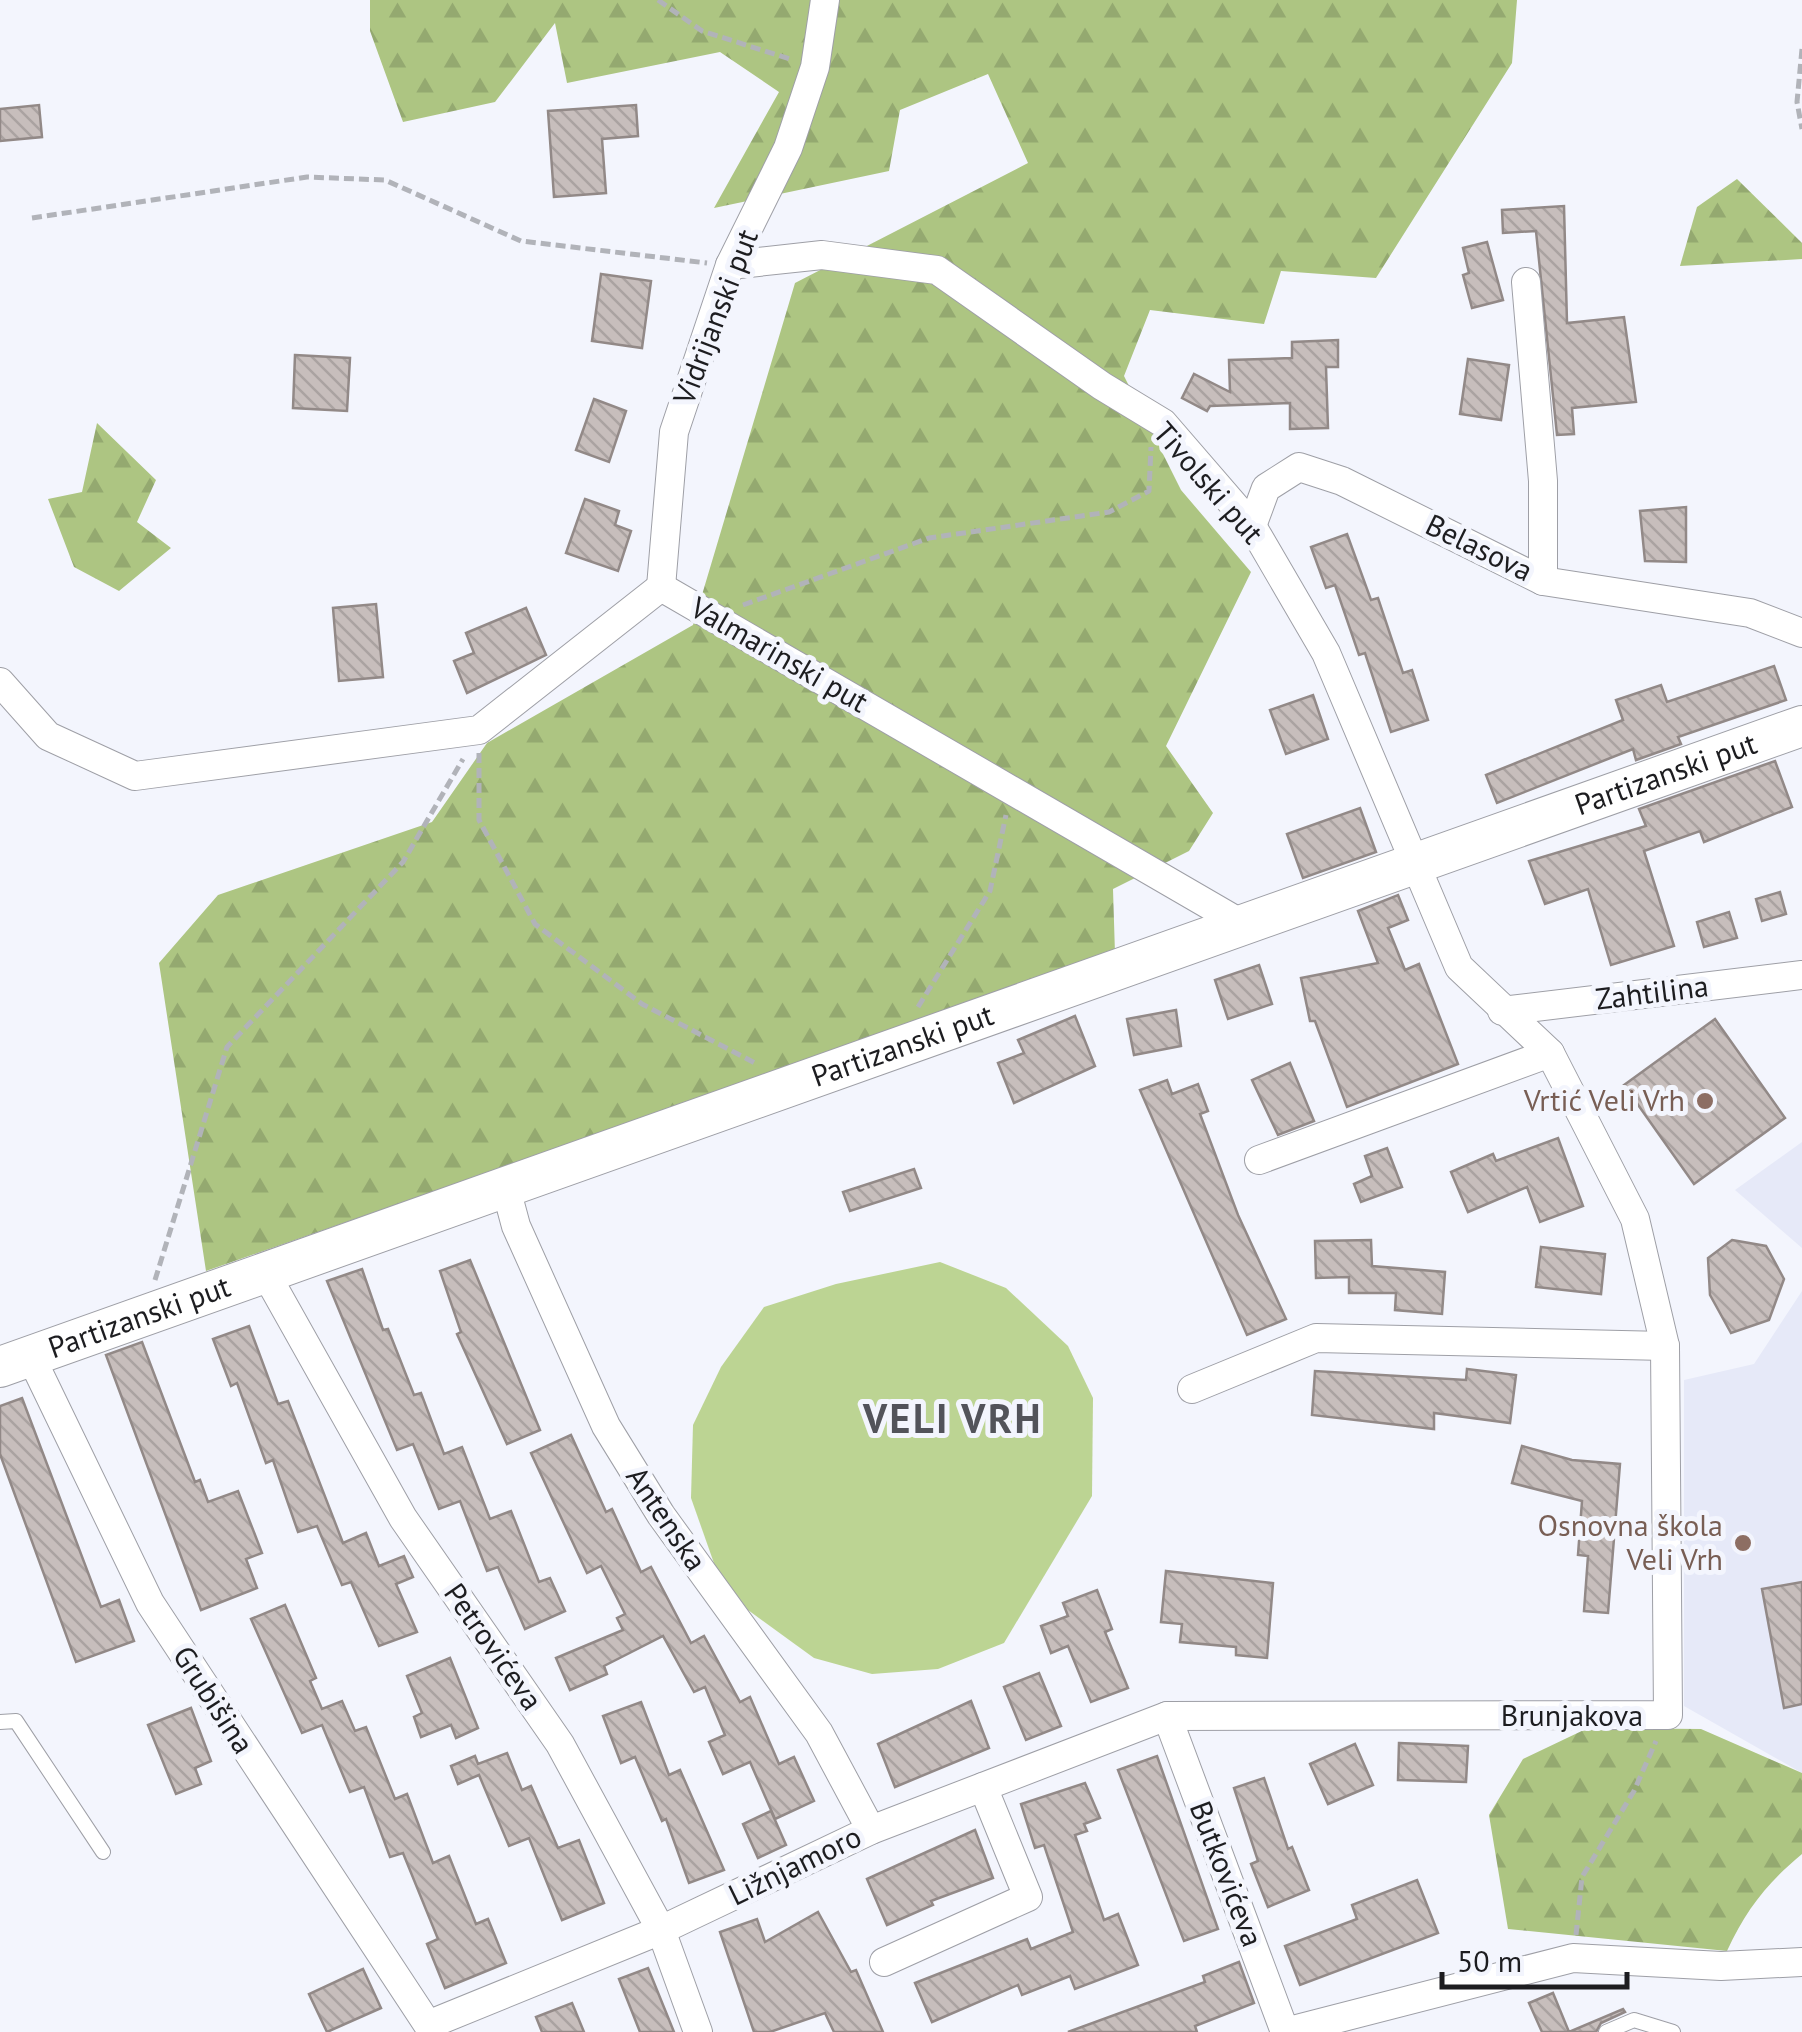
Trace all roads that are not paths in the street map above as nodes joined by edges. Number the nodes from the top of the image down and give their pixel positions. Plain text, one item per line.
1 (825, 0) edge
2 (730, 265) junction
3 (1526, 282) dead end
4 (1252, 526) junction
5 (1543, 580) junction
6 (661, 586) junction
7 (1802, 632) edge
8 (0, 682) edge
9 (1802, 726) edge
10 (1414, 863) junction
11 (1242, 924) junction
12 (1802, 975) edge
13 (1502, 1012) junction
14 (1550, 1053) junction
15 (1258, 1160) dead end
16 (505, 1185) junction
17 (266, 1274) junction
18 (1664, 1346) junction
19 (15, 1362) edge
20 (1192, 1388) dead end
21 (1167, 1716) junction
22 (0, 1722) edge
23 (982, 1787) junction
24 (871, 1830) junction
25 (104, 1852) dead end
26 (660, 1930) junction
27 (884, 1962) dead end
28 (1802, 1962) edge
29 (428, 2025) joint
30 (1321, 2027) edge
31 (698, 2032) edge
32 (1285, 2032) edge
33 (1606, 2032) edge
34 (1673, 2032) edge

1 - 2 street, Vidrijanski put
2 - 4 street, Tivolski put
2 - 6 street, Vidrijanski put
3 - 5 street
4 - 5 street, Belasova
4 - 10 street, Tivolski put
5 - 7 street, Belasova
6 - 8 street, Valmarinski put
6 - 11 street, Valmarinski put
9 - 10 street, Partizanski put
10 - 11 street, Partizanski put
10 - 13 street, Brunjakova
11 - 16 street, Partizanski put
12 - 13 street, Zahtilina
13 - 14 street, Brunjakova
14 - 15 street
14 - 18 street, Brunjakova
16 - 17 street, Partizanski put
16 - 24 street, Antenska
17 - 19 street, Partizanski put
17 - 26 street, Petrovićeva
18 - 20 street
18 - 21 street, Brunjakova
19 - 29 street, Grubišina
21 - 23 street, Ližnjamoro
21 - 32 street, Butkovićeva
22 - 25 lane
23 - 24 street, Ližnjamoro
23 - 27 street
24 - 26 street, Ližnjamoro
26 - 29 street, Ližnjamoro
26 - 31 street, Petrovićeva
28 - 30 street
30 - 32 street
33 - 34 lane

